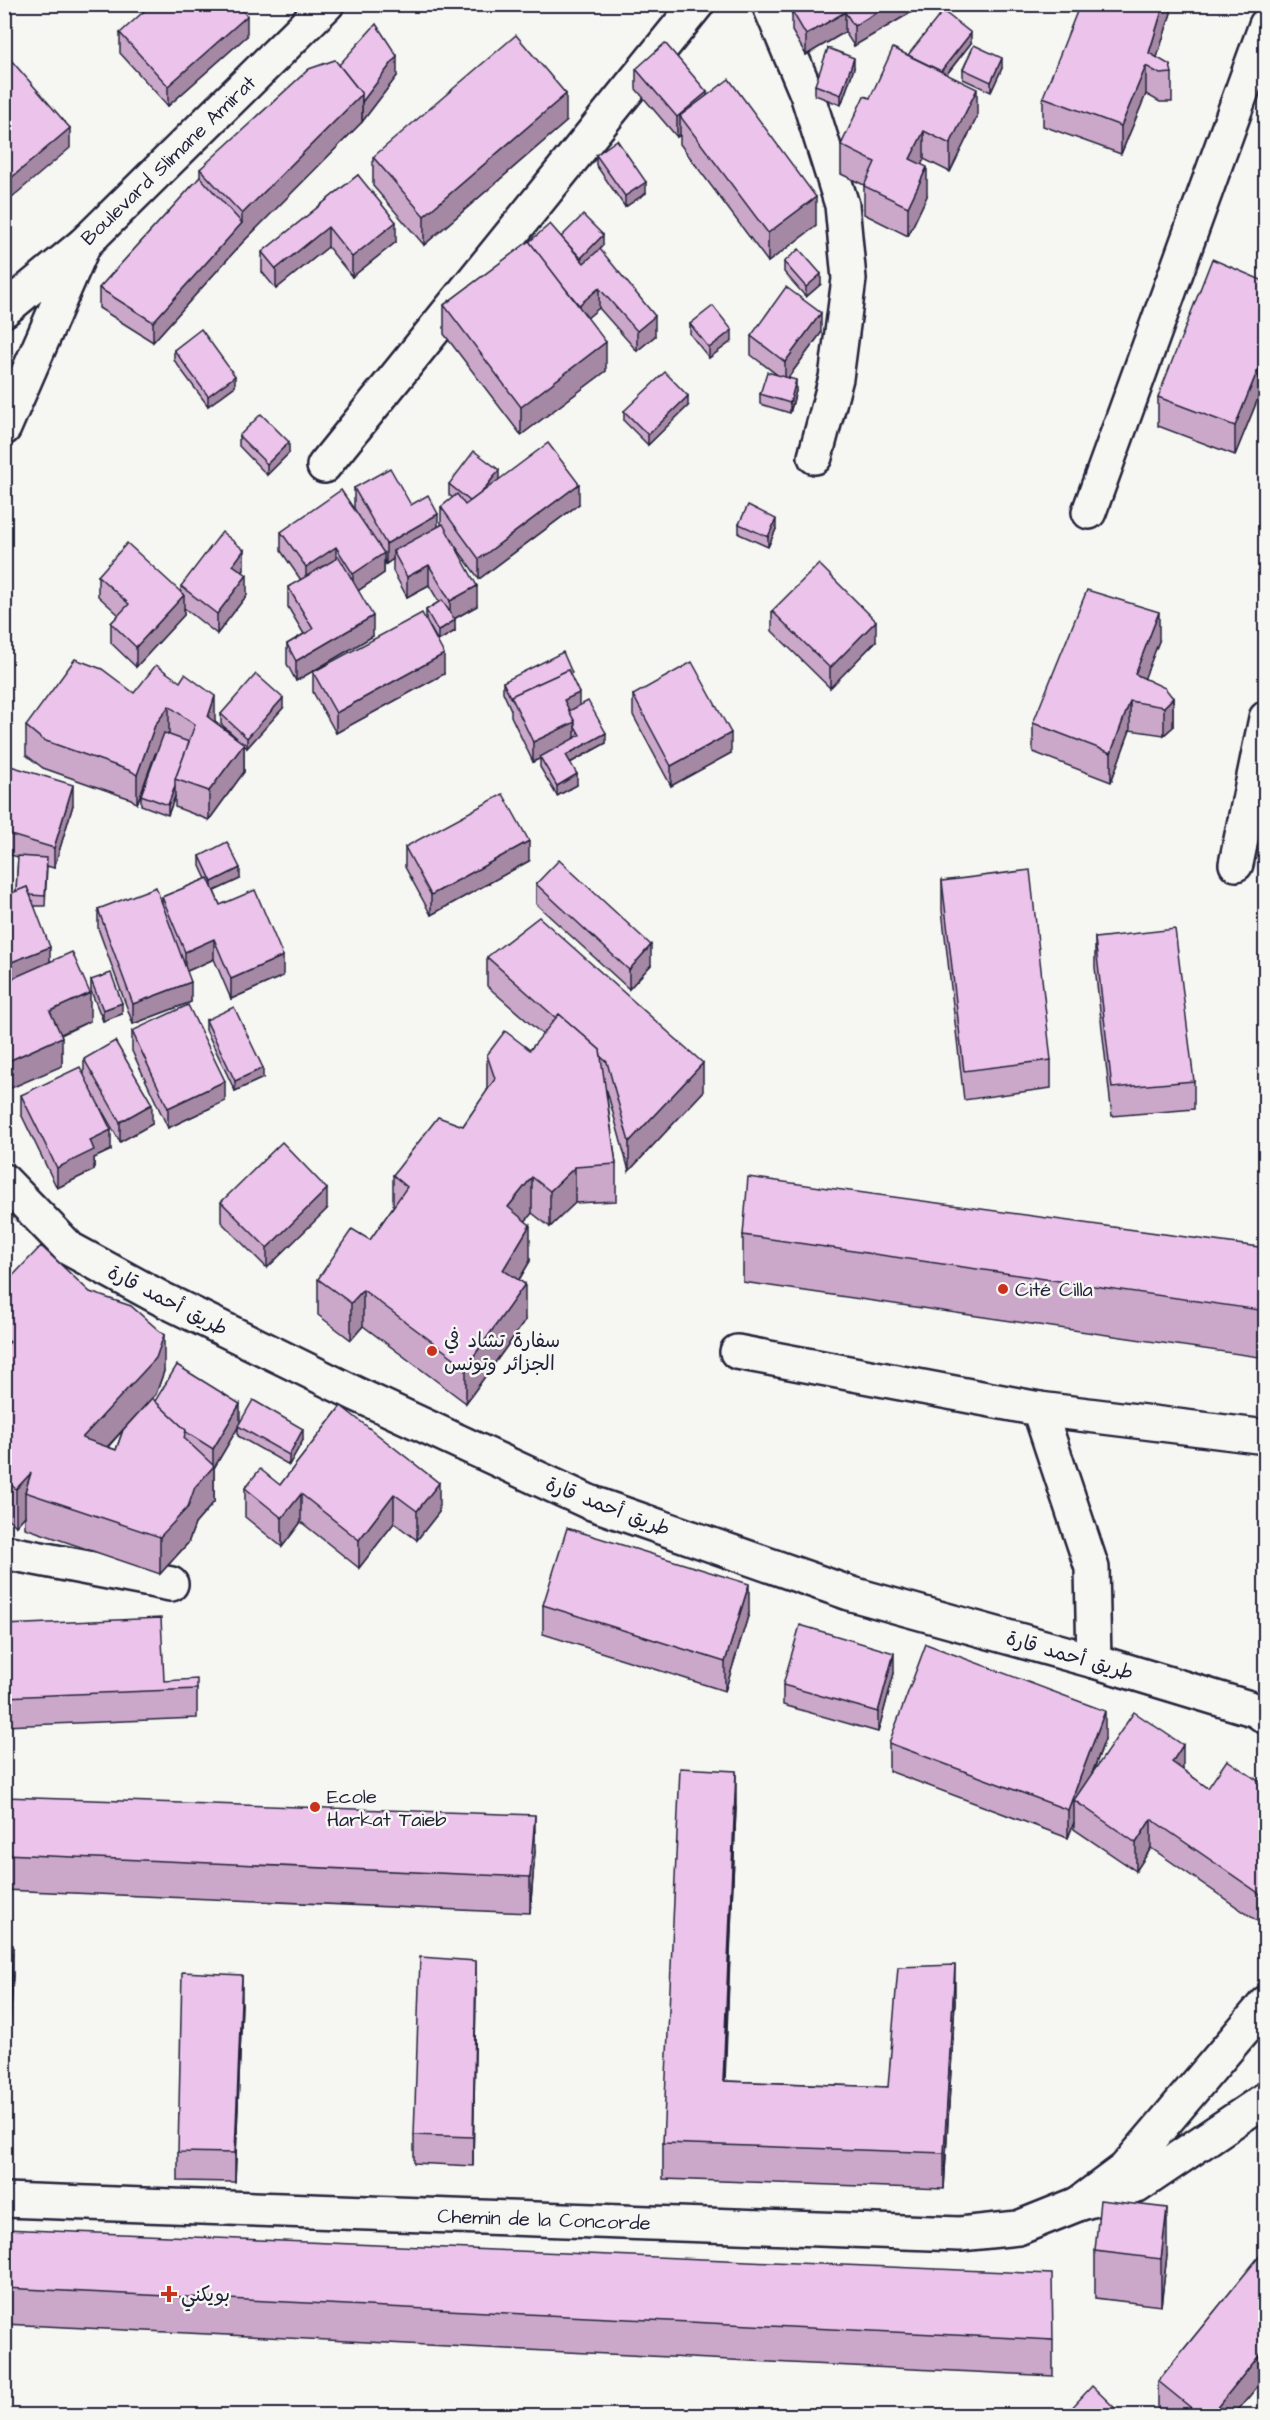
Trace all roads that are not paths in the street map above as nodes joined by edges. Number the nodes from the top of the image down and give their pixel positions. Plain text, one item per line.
1 (327, 4) edge
2 (697, 4) edge
3 (769, 4) edge
4 (1266, 25) edge
5 (84, 244) junction
6 (4, 310) edge
7 (4, 428) edge
8 (815, 457) dead end
9 (324, 466) dead end
10 (1089, 512) dead end
11 (1266, 718) edge
12 (1236, 864) dead end
13 (4, 1181) edge
14 (737, 1352) dead end
15 (1039, 1409) junction
16 (1266, 1437) edge
17 (4, 1551) edge
18 (171, 1584) dead end
19 (1094, 1661) junction
20 (1266, 1717) edge
21 (1266, 2003) edge
22 (1266, 2099) edge
23 (4, 2200) edge
24 (1078, 2204) junction

1 - 5 street, Boulevard Slimane Amirat
2 - 9 street
3 - 8 street
4 - 10 street
5 - 6 street, Boulevard Slimane Amirat
5 - 7 street
11 - 12 street
13 - 19 street, طريق أحمد قارة
14 - 15 street
15 - 16 street
15 - 19 street
17 - 18 street
19 - 20 street, طريق أحمد قارة
21 - 24 street
22 - 24 street
23 - 24 street, Chemin de la Concorde

